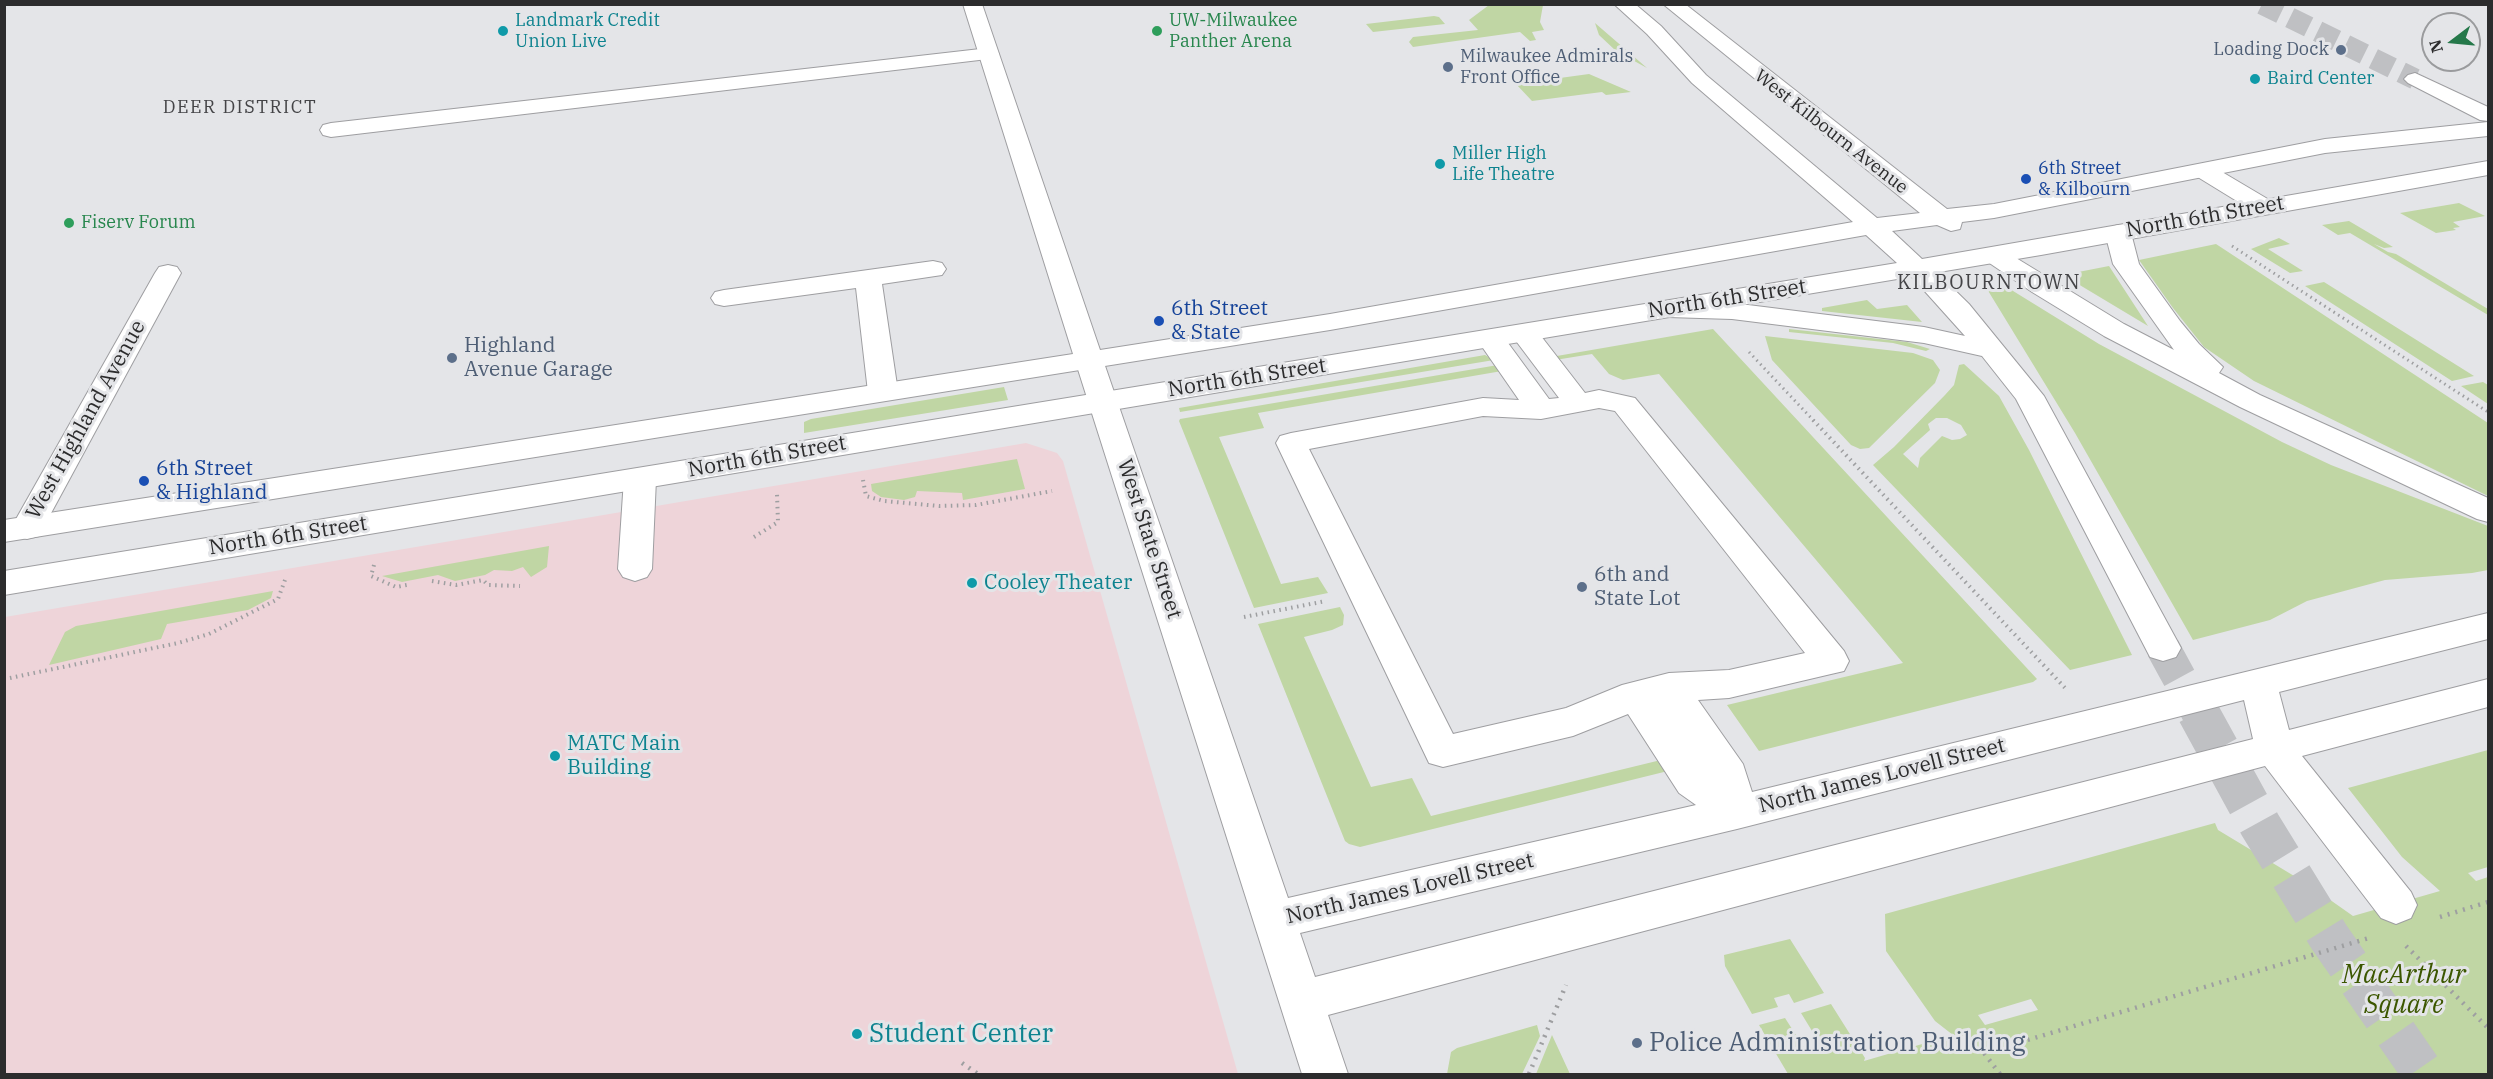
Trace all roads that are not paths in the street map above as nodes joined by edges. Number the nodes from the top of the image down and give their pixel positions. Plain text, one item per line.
1 (972, 4) edge
2 (1623, 4) edge
3 (1672, 4) edge
4 (989, 54) junction
5 (2415, 79) tunnel mouth
6 (2488, 115) edge
7 (2488, 129) edge
8 (331, 130) dead end
9 (2488, 168) edge
10 (2204, 171) junction
11 (2262, 206) junction
12 (1942, 218) junction
13 (1872, 226) junction
14 (2118, 232) junction
15 (1892, 245) junction
16 (1994, 255) junction
17 (1916, 267) junction
18 (933, 269) dead end
19 (168, 273) dead end
20 (868, 278) junction
21 (724, 298) dead end
22 (1668, 309) junction
23 (1524, 333) junction
24 (1490, 338) junction
25 (1993, 350) junction
26 (1089, 360) junction
27 (883, 392) junction
28 (1104, 401) junction
29 (2250, 401) junction
30 (1578, 403) junction
31 (1541, 410) junction
32 (640, 479) junction
33 (2488, 512) edge
34 (16, 529) edge
35 (4, 568) edge
36 (635, 569) dead end
37 (4, 583) edge
38 (2488, 626) edge
39 (2439, 639) junction
40 (2163, 648) tunnel mouth
41 (2488, 651) edge
42 (2259, 683) junction
43 (1652, 691) junction
44 (2488, 693) edge
45 (2274, 749) junction
46 (1737, 812) junction
47 (1275, 920) junction
48 (2392, 926) road end
49 (1301, 1001) junction
50 (1325, 1074) edge

1 - 4 main road, West State Street
2 - 13 main road, West Kilbourn Avenue
3 - 12 main road, West Kilbourn Avenue
4 - 8 main road
4 - 26 main road, West State Street
5 - 6 main road
7 - 10 main road, North 6th Street
9 - 11 main road, North 6th Street
10 - 11 main road
10 - 12 main road, North 6th Street
11 - 14 main road, North 6th Street
12 - 13 main road, North 6th Street
12 - 15 main road
12 - 16 main road, West Kilbourn Avenue
13 - 15 main road, West Kilbourn Avenue
13 - 26 main road, North 6th Street
14 - 16 main road, North 6th Street
14 - 29 main road
15 - 17 main road, West Kilbourn Avenue
15 - 22 main road
16 - 17 main road, North 6th Street
16 - 29 main road, West Kilbourn Avenue
17 - 22 main road, North 6th Street
17 - 25 main road, West Kilbourn Avenue
18 - 20 main road
19 - 34 main road, West Highland Avenue
20 - 21 main road
20 - 27 main road
22 - 23 main road, North 6th Street
22 - 25 main road
23 - 24 main road, North 6th Street
23 - 30 main road
24 - 28 main road, North 6th Street
24 - 31 main road
25 - 40 main road, West Kilbourn Avenue
26 - 27 main road, North 6th Street
26 - 28 main road, West State Street
27 - 34 main road, North 6th Street
28 - 32 main road, North 6th Street
28 - 47 main road, West State Street
29 - 33 main road
30 - 31 main road
30 - 43 main road
31 - 43 main road
32 - 36 main road
32 - 37 main road, North 6th Street
34 - 35 main road, West Highland Avenue
38 - 39 main road, North James Lovell Street
39 - 41 main road
39 - 42 main road, North James Lovell Street
42 - 45 main road
42 - 46 main road, North James Lovell Street
43 - 46 main road
44 - 45 main road
45 - 48 main road
45 - 49 main road
46 - 47 main road, North James Lovell Street
47 - 49 main road, West State Street
49 - 50 main road, West State Street

